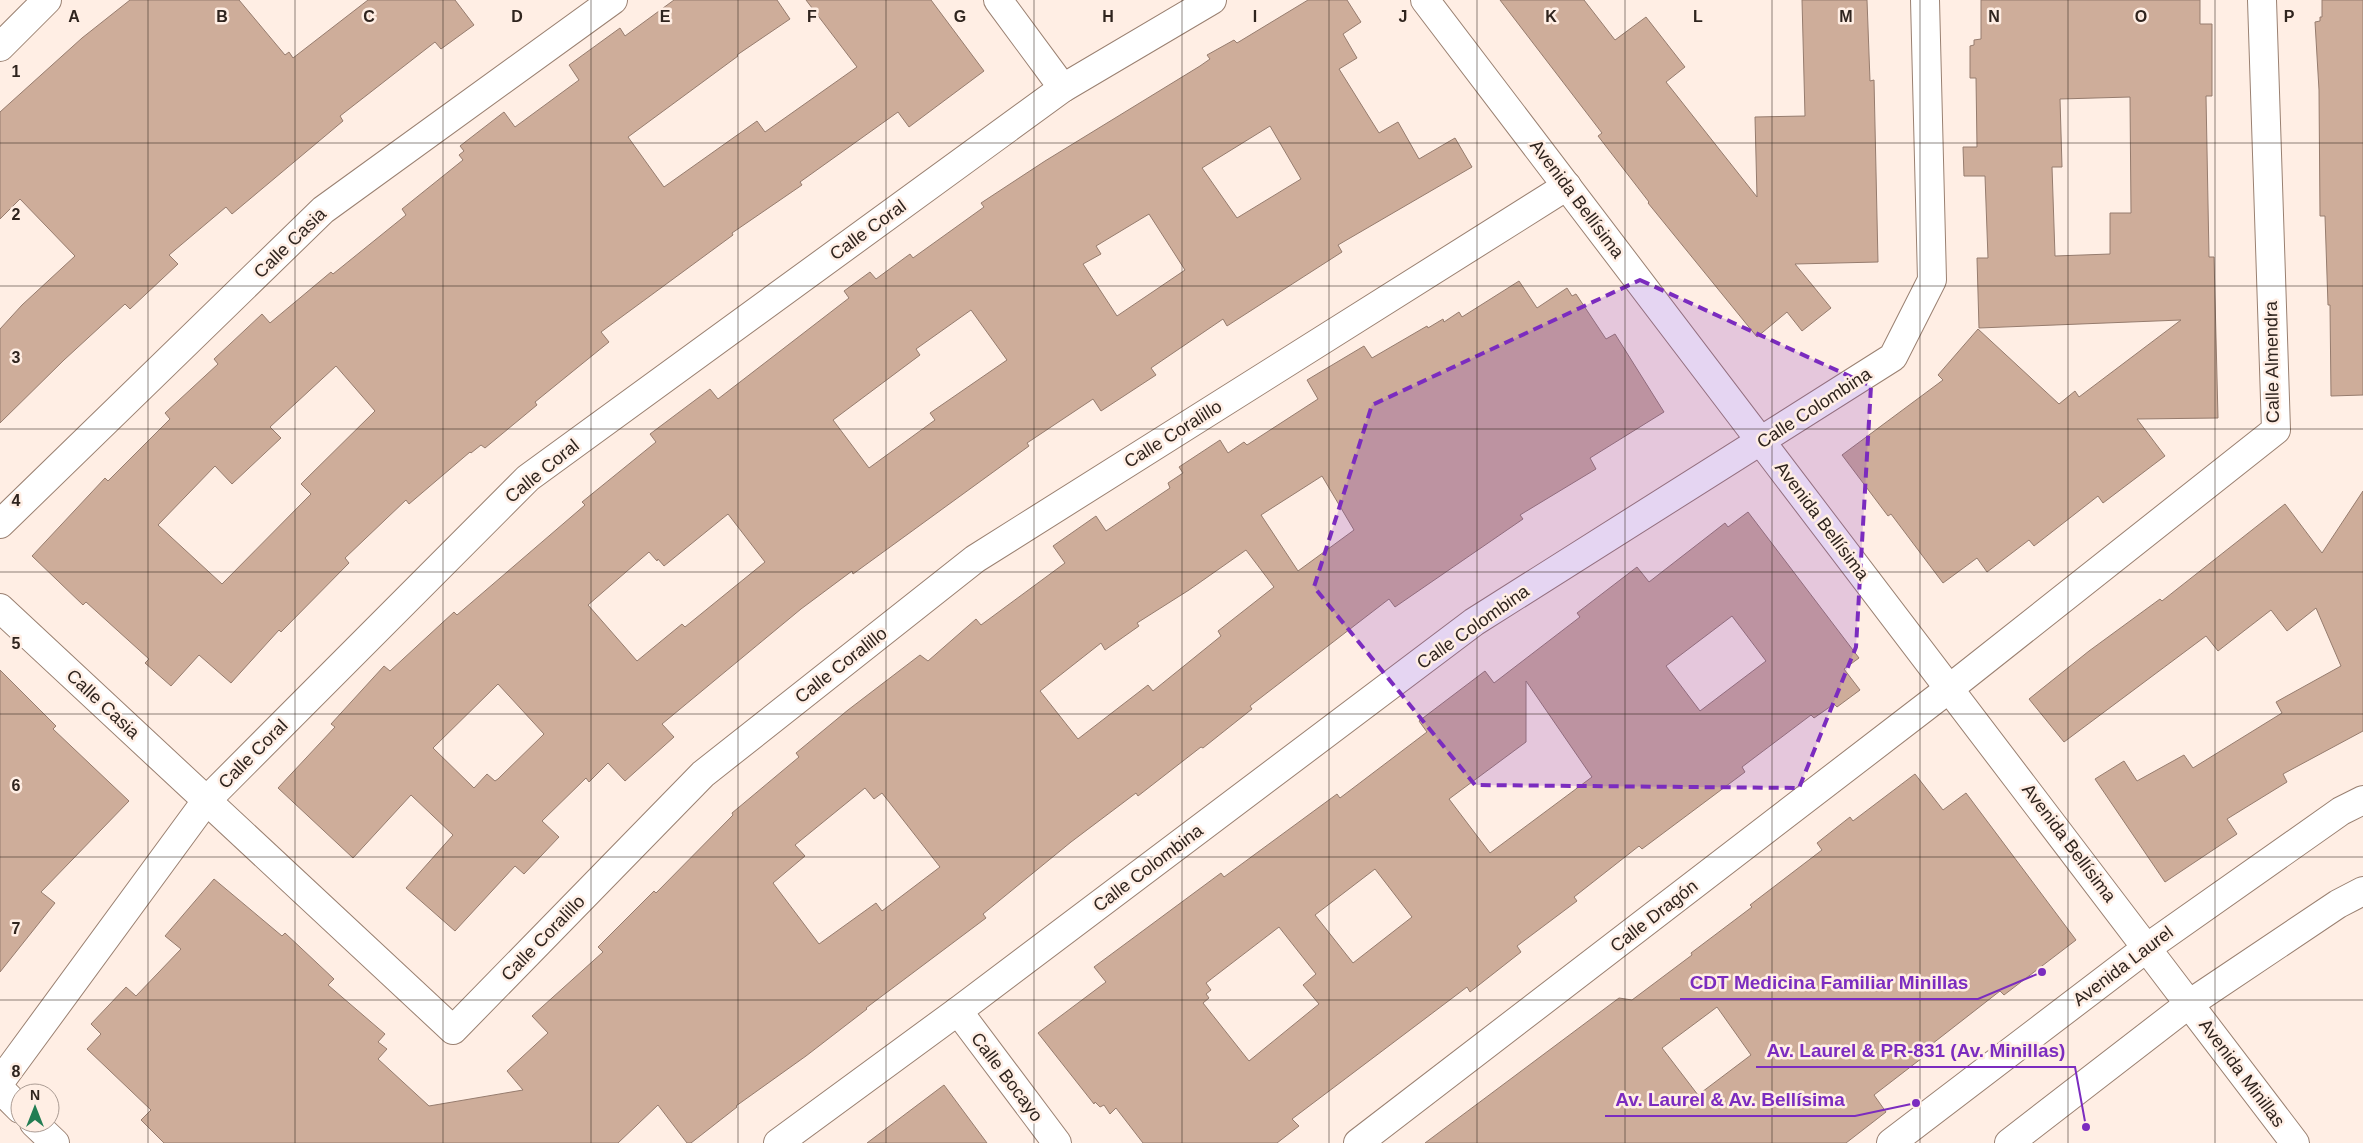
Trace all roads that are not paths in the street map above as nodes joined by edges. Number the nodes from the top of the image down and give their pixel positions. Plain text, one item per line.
1 (47, 0) edge
2 (613, 0) edge
3 (998, 0) edge
4 (1212, 0) edge
5 (1425, 0) edge
6 (1925, 0) edge
7 (2262, 0) edge
8 (0, 47) edge
9 (1063, 88) junction
10 (1567, 186) junction
11 (1762, 442) junction
12 (0, 524) edge
13 (0, 608) edge
14 (1950, 688) junction
15 (2363, 800) edge
16 (206, 801) junction
17 (2363, 891) edge
18 (2148, 947) junction
19 (2190, 1004) junction
20 (958, 1011) junction
21 (0, 1082) edge
22 (0, 1089) edge
23 (10, 1099) edge
24 (44, 1133) edge
25 (54, 1143) edge
26 (778, 1143) edge
27 (1057, 1143) edge
28 (1358, 1143) edge
29 (1891, 1143) edge
30 (2009, 1143) edge
31 (2295, 1143) edge

1 - 8 street
2 - 12 street, Calle Casia
3 - 9 street
4 - 9 street, Calle Coral
5 - 10 street, Avenida Bellísima
6 - 11 street, Calle Colombina
7 - 14 street, Calle Almendra
9 - 16 street, Calle Coral
10 - 11 street, Avenida Bellísima
10 - 16 street, Calle Coralillo
11 - 14 street, Avenida Bellísima
11 - 20 street, Calle Colombina
13 - 16 street, Calle Casia
14 - 18 street, Avenida Bellísima
14 - 28 street, Calle Dragón
15 - 18 street, Avenida Laurel
16 - 21 street, Calle Coral
17 - 19 street
18 - 19 street, Avenida Bellísima
18 - 29 street, Avenida Laurel
19 - 30 street
19 - 31 street, Avenida Minillas
20 - 26 street, Calle Colombina
20 - 27 street, Calle Bocayo
22 - 23 street
24 - 25 street

